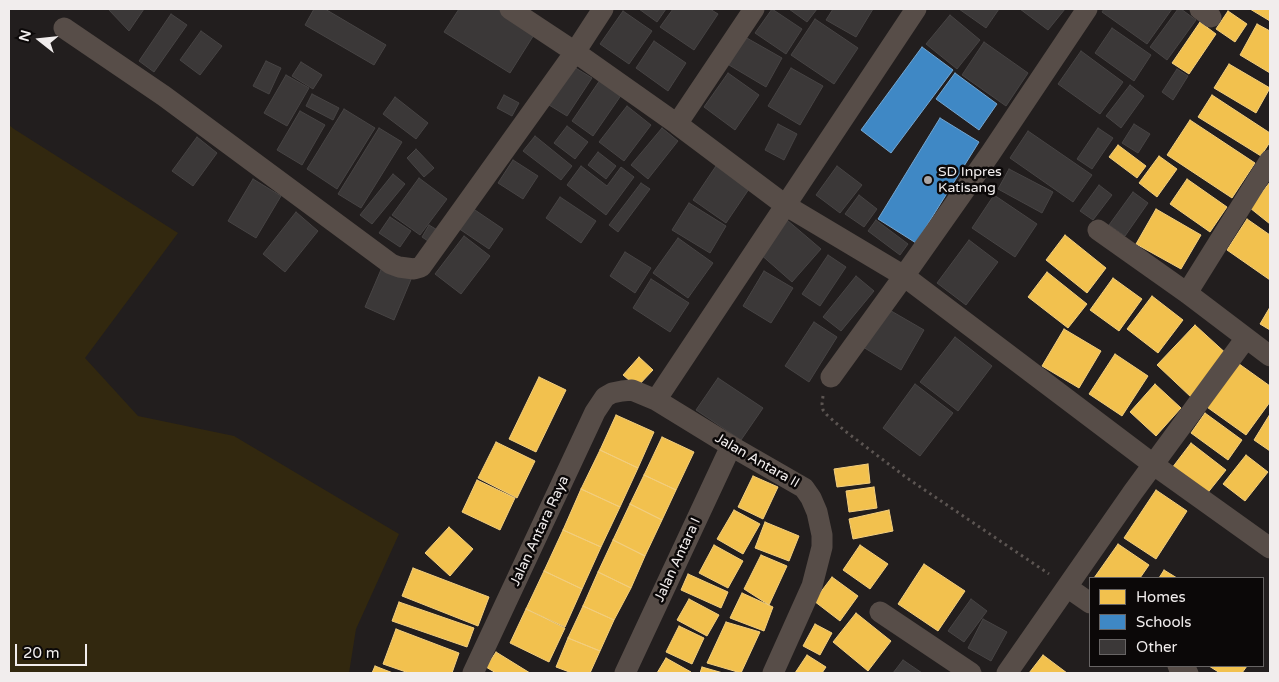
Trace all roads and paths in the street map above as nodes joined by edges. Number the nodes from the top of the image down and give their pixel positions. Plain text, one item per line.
1 (510, 9) edge
2 (603, 9) edge
3 (754, 9) edge
4 (916, 9) edge
5 (1087, 9) edge
6 (64, 28) dead end
7 (575, 52) junction
8 (677, 124) junction
9 (1270, 160) edge
10 (785, 205) junction
11 (1098, 230) dead end
12 (904, 276) junction
13 (1186, 293) junction
14 (1246, 338) junction
15 (1270, 356) edge
16 (831, 377) joint
17 (612, 393) joint
18 (656, 400) junction
19 (731, 446) junction
20 (1154, 465) junction
21 (1270, 548) edge
22 (1067, 587) junction
23 (1089, 602) edge
24 (880, 612) dead end
25 (473, 673) edge
26 (625, 673) edge
27 (773, 673) edge
28 (971, 673) edge
29 (1007, 673) edge

1 - 7 street
2 - 7 street
3 - 8 street
4 - 10 street
5 - 12 street
6 - 7 street
7 - 8 street
8 - 10 street
9 - 13 street
10 - 12 street
10 - 18 street
11 - 13 street
12 - 16 street
12 - 20 street
13 - 14 street
14 - 15 street
14 - 20 street
16 - 22 path
17 - 18 street, Jalan Antara II
17 - 25 street, Jalan Antara Raya
18 - 19 street, Jalan Antara II
19 - 26 street, Jalan Antara I
19 - 27 street, Jalan Antara II
20 - 21 street
20 - 22 street
22 - 23 street
22 - 29 street
24 - 28 street

